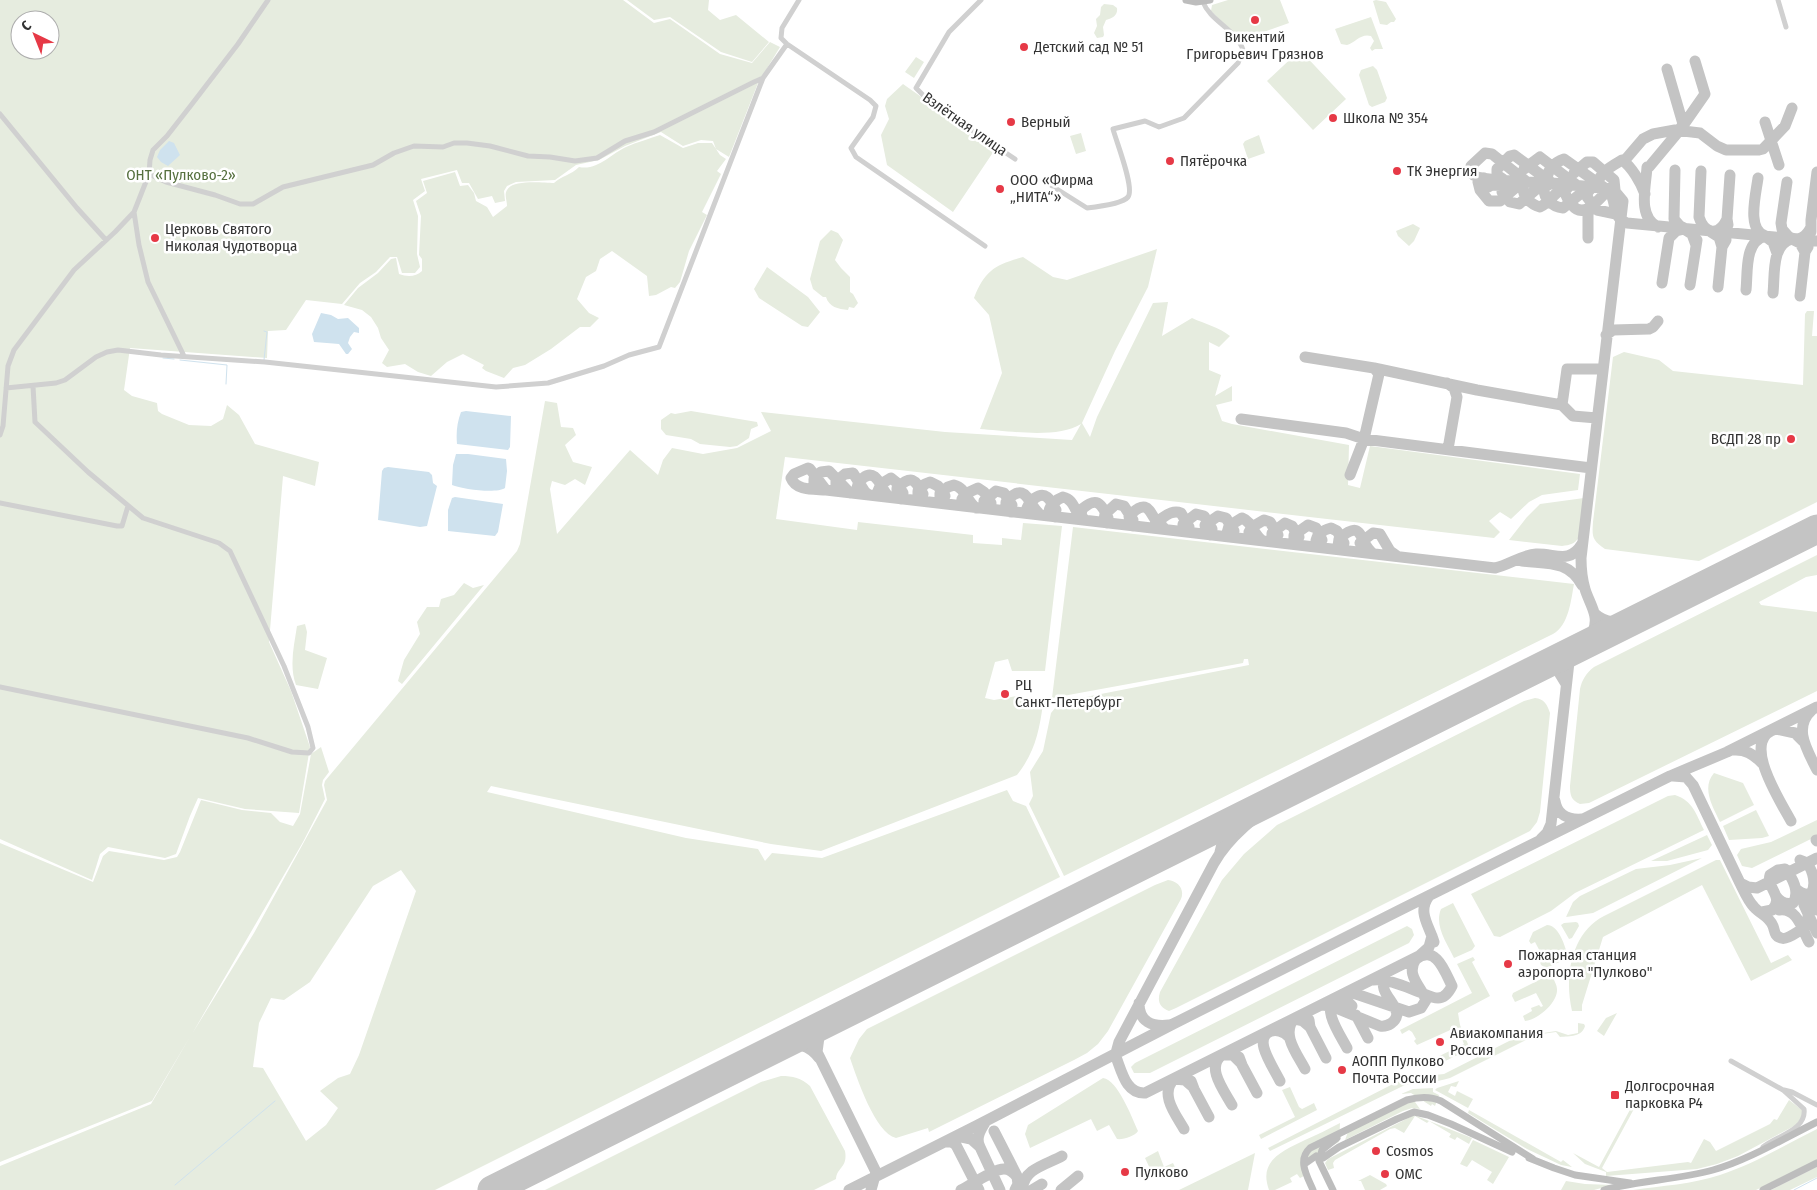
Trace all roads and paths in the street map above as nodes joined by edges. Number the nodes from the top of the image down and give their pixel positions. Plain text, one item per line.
1 (268, 0) edge
2 (799, 0) edge
3 (981, 0) edge
4 (1186, 0) edge
5 (1778, 0) edge
6 (1206, 1) edge
7 (1786, 26) dead end
8 (787, 44) junction
9 (763, 78) junction
10 (0, 114) edge
11 (1015, 159) dead end
12 (149, 174) junction
13 (1052, 186) dead end
14 (134, 212) junction
15 (106, 240) junction
16 (985, 246) dead end
17 (184, 356) junction
18 (33, 386) junction
19 (6, 388) junction
20 (0, 435) edge
21 (0, 503) edge
22 (128, 506) junction
23 (0, 687) edge
24 (1731, 1061) dead end
25 (1784, 1090) junction
26 (1817, 1104) edge
27 (1817, 1122) edge
28 (1343, 1133) junction
29 (1506, 1145) junction
30 (1758, 1151) junction
31 (1306, 1163) dead end
32 (1817, 1163) edge
33 (1633, 1183) junction
34 (1313, 1190) edge
35 (1332, 1190) edge
36 (1604, 1190) edge
37 (1763, 1190) edge

1 - 12 street
2 - 8 street
3 - 11 street, Взлётная улица
4 - 6 street
5 - 7 street
6 - 13 street
8 - 9 street
8 - 16 street
9 - 12 street
9 - 17 street
10 - 15 street
12 - 14 street
14 - 15 street
14 - 17 street
15 - 19 street
17 - 18 street
18 - 19 street
18 - 22 street
19 - 20 street
21 - 22 street
22 - 23 street
24 - 25 street
25 - 26 street
25 - 30 street
27 - 30 street
28 - 29 street
28 - 34 street
28 - 35 street
29 - 31 street
29 - 33 street
30 - 33 street
32 - 37 street
33 - 36 street

